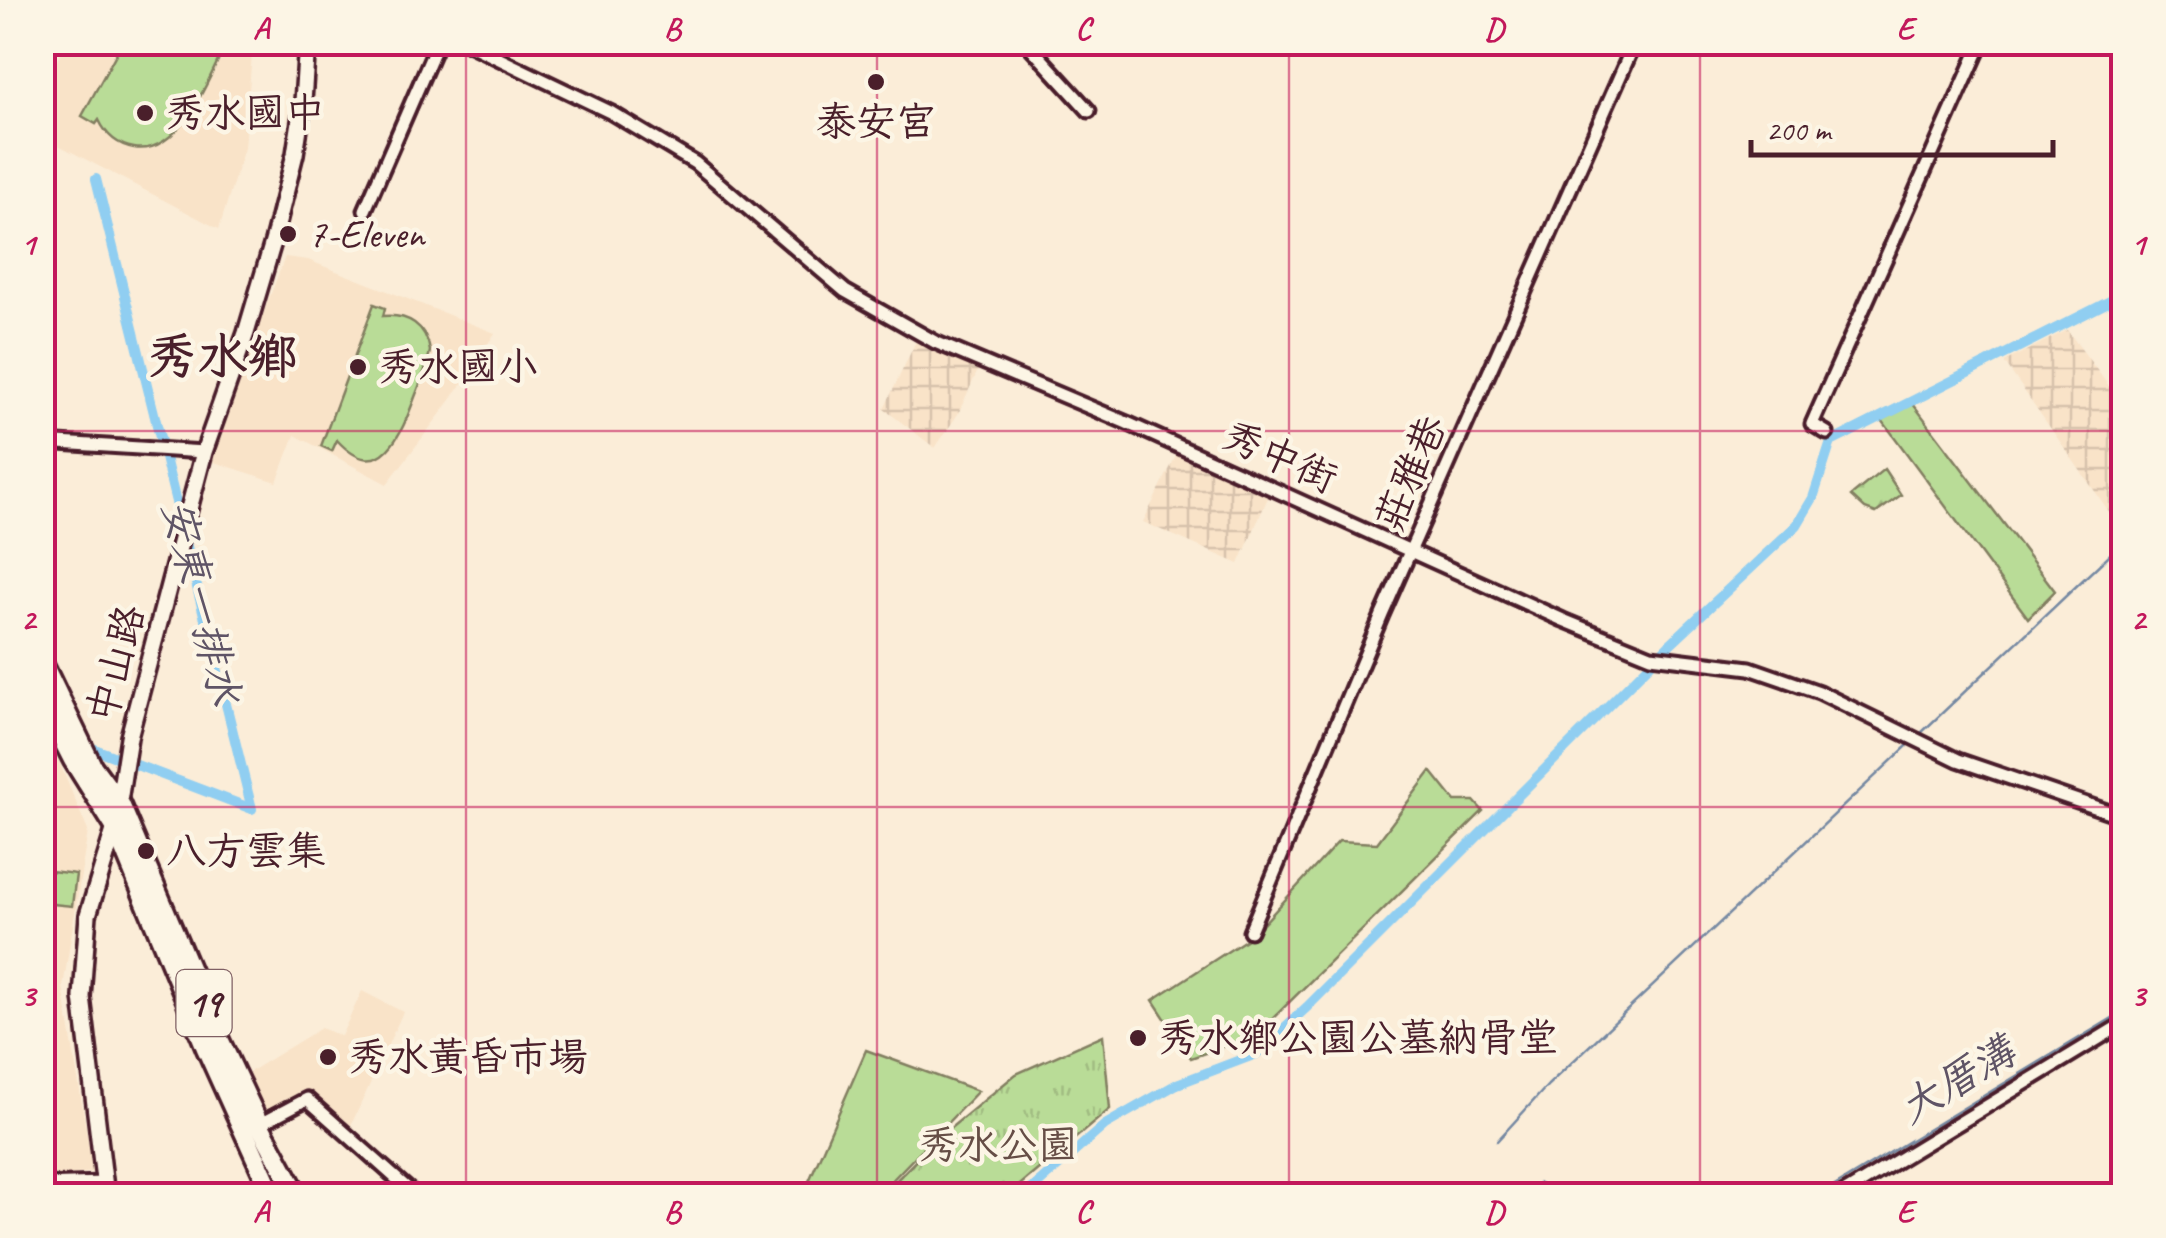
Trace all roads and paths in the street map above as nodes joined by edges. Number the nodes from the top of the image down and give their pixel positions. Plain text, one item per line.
1 (307, 42) edge
2 (438, 42) edge
3 (464, 42) edge
4 (1026, 42) edge
5 (1634, 42) edge
6 (1982, 42) edge
7 (1090, 111) dead end
8 (365, 210) dead end
9 (1827, 433) dead end
10 (42, 442) edge
11 (204, 452) junction
12 (1412, 552) junction
13 (42, 662) edge
14 (42, 699) edge
15 (55, 718) edge
16 (120, 804) junction
17 (2124, 817) edge
18 (115, 827) junction
19 (1250, 931) dead end
20 (2124, 1023) edge
21 (213, 1044) junction
22 (252, 1129) junction
23 (42, 1185) edge
24 (104, 1189) edge
25 (273, 1196) edge
26 (298, 1196) edge
27 (416, 1196) edge
28 (1840, 1196) edge

1 - 11 street, 中山路
2 - 8 street
3 - 12 street, 秀中街
4 - 7 street
5 - 12 street, 莊雅巷
6 - 9 street
10 - 11 street
11 - 16 street, 中山路
12 - 17 street, 秀中街
12 - 19 street, 莊雅巷
13 - 15 main road, 19
14 - 15 main road, 19
15 - 16 main road, 19
15 - 18 main road, 19
16 - 18 street, 中山路
16 - 21 main road, 19
18 - 21 main road, 19
18 - 24 street, 中山路
20 - 28 street
21 - 22 main road, 19
22 - 25 main road, 19
22 - 26 main road, 19
22 - 27 street
23 - 24 street

